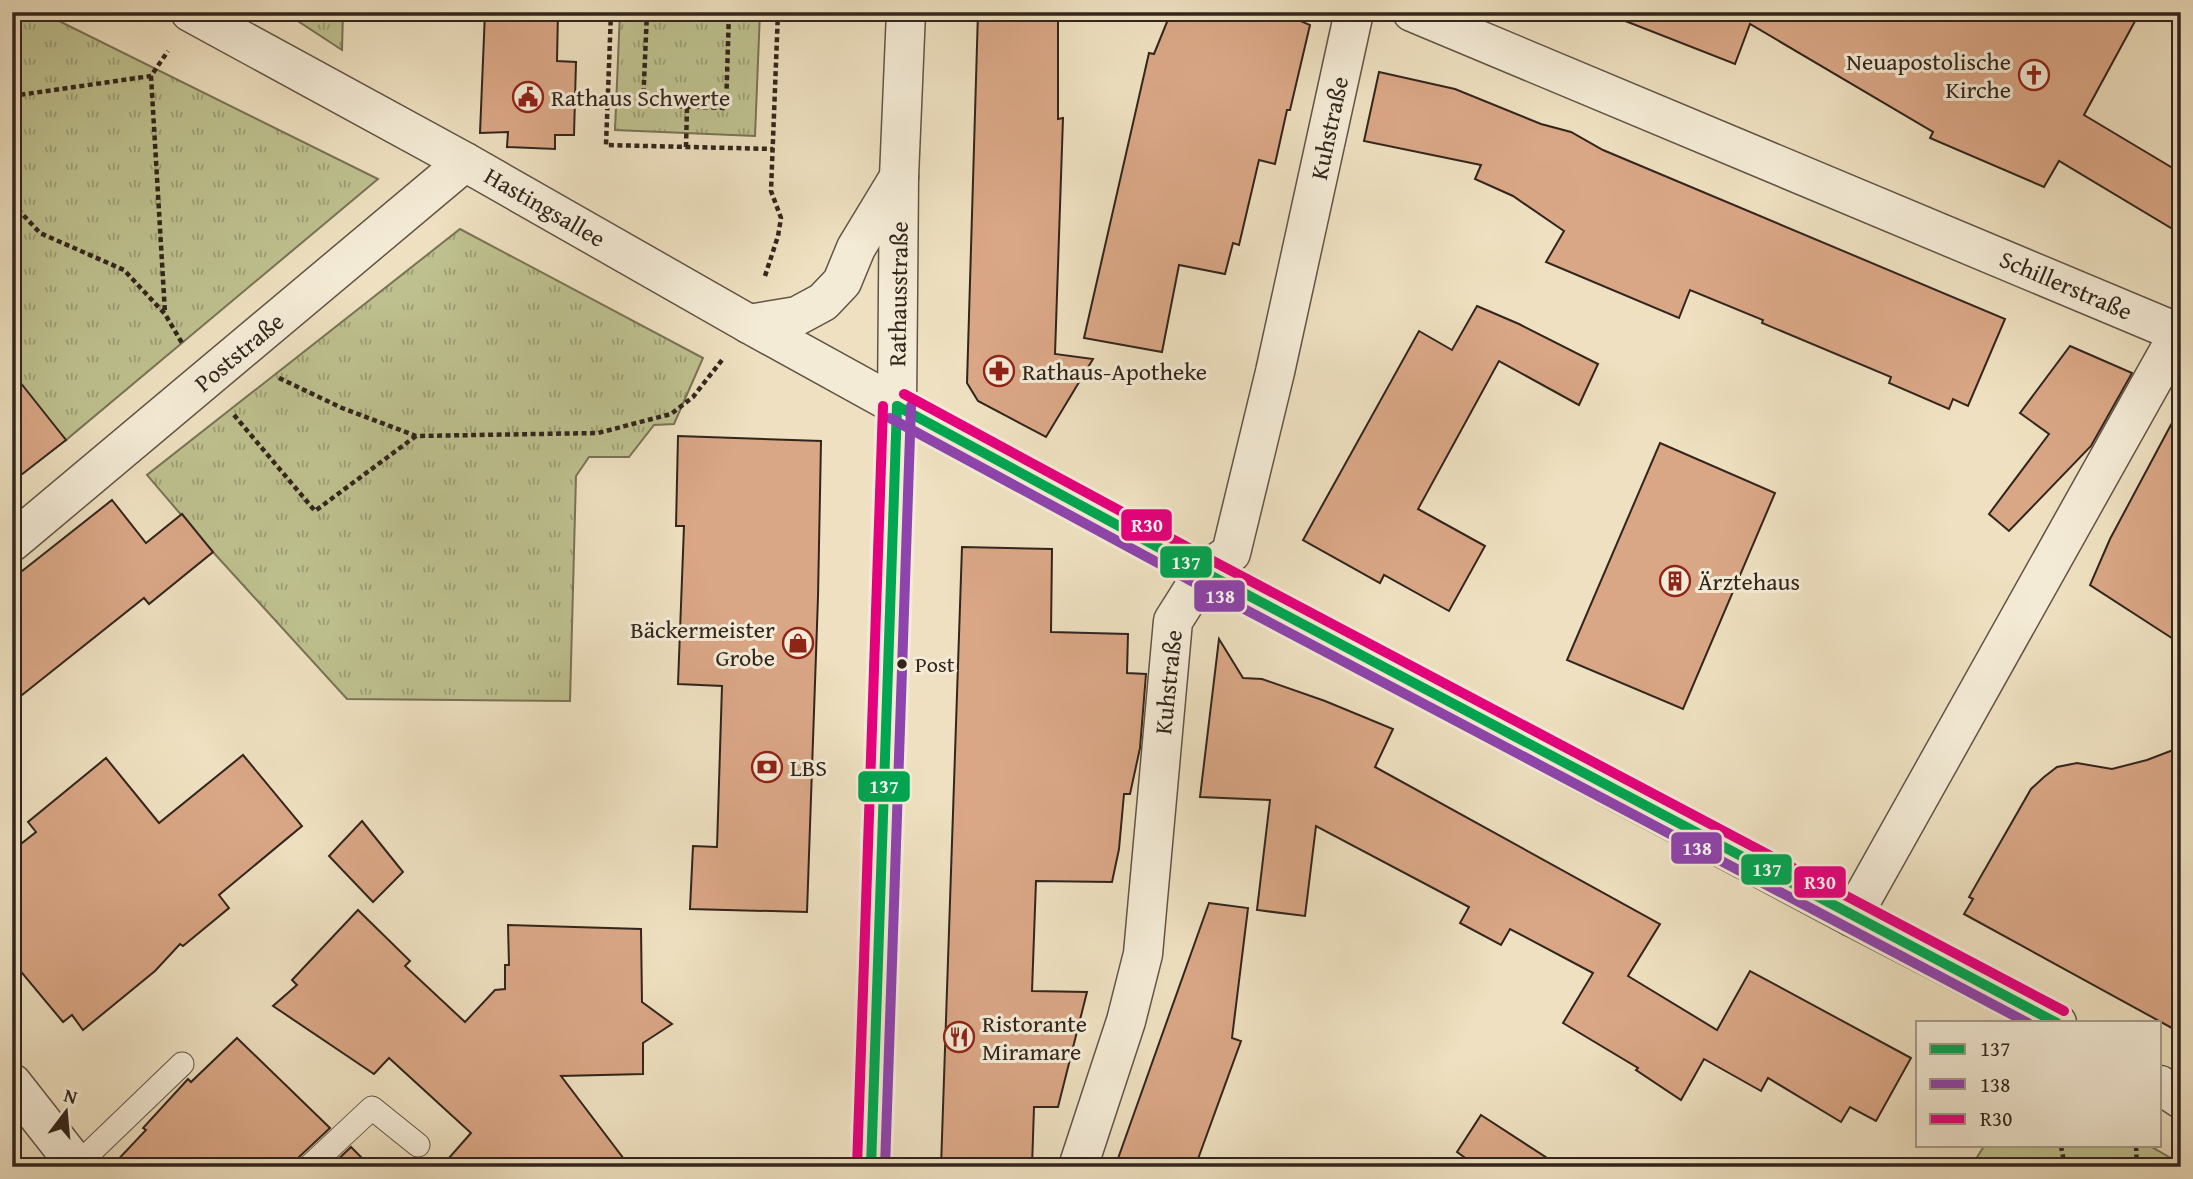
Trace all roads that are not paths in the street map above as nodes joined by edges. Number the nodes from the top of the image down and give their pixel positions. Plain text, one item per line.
1 (906, 12) edge
2 (1354, 12) edge
3 (1412, 12) edge
4 (192, 13) edge
5 (465, 162) junction
6 (899, 177) junction
7 (749, 324) junction
8 (2180, 331) edge
9 (897, 406) junction
10 (12, 542) edge
11 (1204, 572) junction
12 (1852, 916) junction
13 (2053, 1021) edge
14 (182, 1063) dead end
15 (12, 1083) edge
16 (2162, 1087) edge
17 (2181, 1099) edge
18 (418, 1145) dead end
19 (78, 1166) edge
20 (309, 1167) edge
21 (871, 1167) edge
22 (1078, 1167) edge

1 - 6 street, Rathausstraße
2 - 11 street, Kuhstraße
3 - 8 street, Schillerstraße
4 - 5 street, Hastingsallee
5 - 7 street, Hastingsallee
5 - 10 street, Poststraße
6 - 7 street, Rathausstraße
6 - 9 street, Rathausstraße
7 - 9 street, Hastingsallee
8 - 12 street, Schillerstraße
9 - 11 street, Hastingsallee
9 - 21 street, Rathausstraße
11 - 12 street, Hastingsallee
11 - 22 street, Kuhstraße
12 - 13 street, Hastingsallee
14 - 19 lane
15 - 19 street
16 - 17 street
18 - 20 lane

